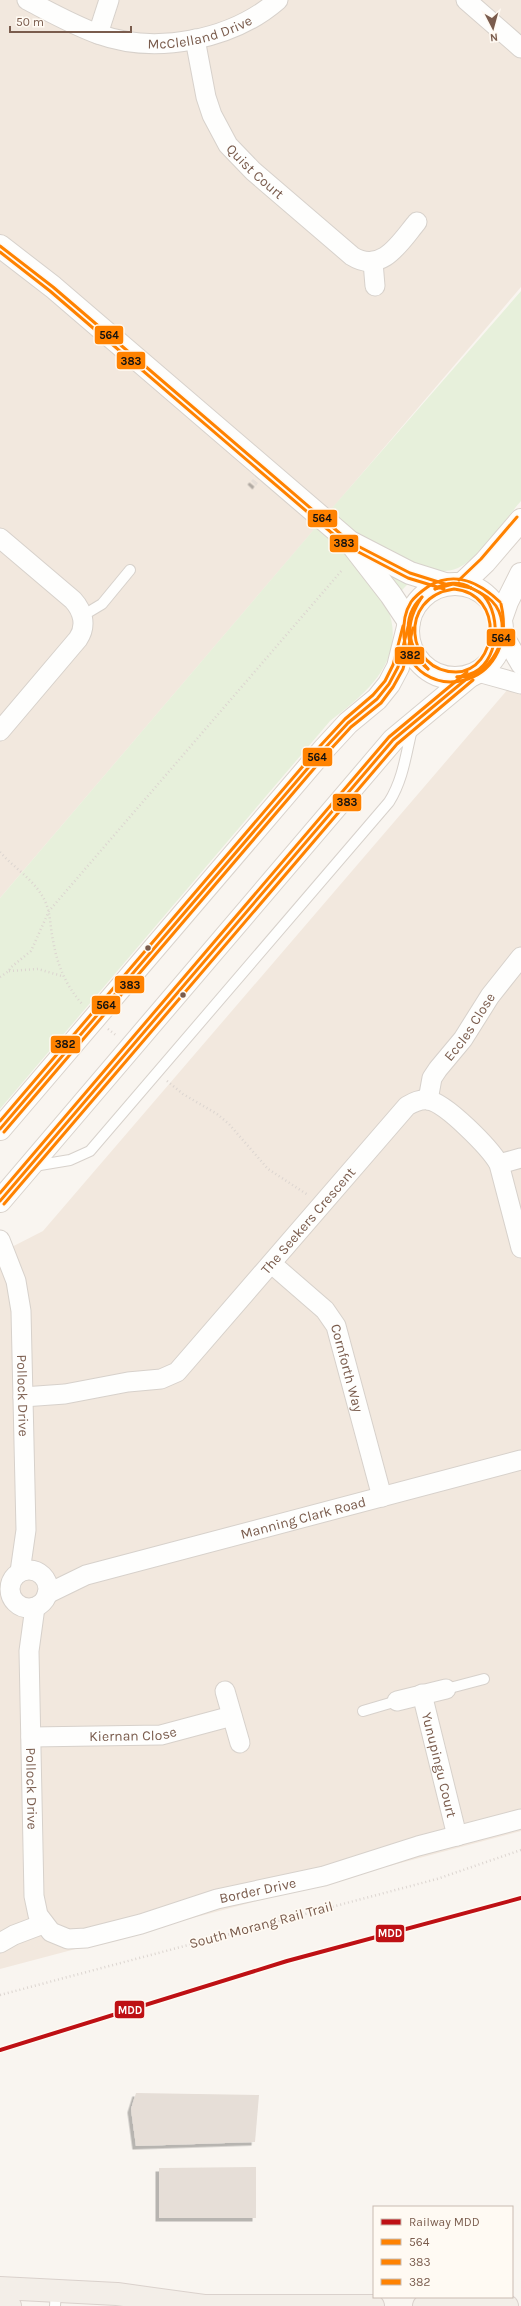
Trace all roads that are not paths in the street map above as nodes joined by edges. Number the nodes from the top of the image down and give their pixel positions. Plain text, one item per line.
1 (27, 0) edge
2 (109, 0) edge
3 (278, 0) edge
4 (466, 0) edge
5 (98, 34) junction
6 (195, 39) junction
7 (521, 48) edge
8 (418, 222) dead end
9 (0, 246) edge
10 (373, 262) junction
11 (375, 286) dead end
12 (521, 520) edge
13 (0, 538) edge
14 (350, 542) junction
15 (130, 570) dead end
16 (521, 574) edge
17 (453, 584) junction
18 (82, 616) junction
19 (408, 625) junction
20 (502, 627) junction
21 (521, 665) edge
22 (474, 674) junction
23 (521, 684) edge
24 (413, 721) junction
25 (0, 731) edge
26 (521, 957) edge
27 (428, 1100) junction
28 (0, 1129) edge
29 (521, 1158) edge
30 (499, 1164) junction
31 (30, 1167) junction
32 (0, 1201) edge
33 (0, 1240) edge
34 (521, 1248) edge
35 (4, 1260) edge
36 (272, 1264) junction
37 (23, 1397) junction
38 (521, 1460) edge
39 (382, 1497) junction
40 (23, 1592) edge
41 (484, 1679) dead end
42 (446, 1689) joint
43 (225, 1691) dead end
44 (422, 1694) junction
45 (397, 1701) joint
46 (363, 1710) dead end
47 (232, 1716) junction
48 (31, 1737) junction
49 (240, 1743) dead end
50 (521, 1819) edge
51 (457, 1836) junction
52 (43, 1924) junction
53 (0, 1943) edge
54 (0, 2288) edge
55 (55, 2298) edge
56 (0, 2306) edge
57 (10, 2306) edge
58 (194, 2306) edge
59 (204, 2306) edge
60 (373, 2306) edge
61 (424, 2306) edge
62 (506, 2306) edge

1 - 5 street, McClelland Drive
2 - 5 street
3 - 6 street, McClelland Drive
4 - 7 street
5 - 6 street, McClelland Drive
6 - 10 street, Quist Court
8 - 10 street
9 - 14 main road
10 - 11 street
12 - 17 main road
13 - 18 street
14 - 17 main road
14 - 19 main road
15 - 18 lane
16 - 20 main road
17 - 19 main road
17 - 20 main road
18 - 25 street
19 - 22 main road
19 - 28 main road
20 - 21 street
20 - 22 main road
22 - 23 street
22 - 24 main road
24 - 31 main road
24 - 31 lane
26 - 27 street, Eccles Close
27 - 30 street
27 - 36 street, The Seekers Crescent
29 - 30 street
30 - 34 street
31 - 32 main road
33 - 35 street, Pollock Drive
35 - 37 street, Pollock Drive
36 - 37 street, The Seekers Crescent
36 - 39 street, Cornforth Way
37 - 40 street, Pollock Drive
38 - 39 street, Manning Clark Road
39 - 40 street, Manning Clark Road
40 - 48 street, Pollock Drive
41 - 42 lane
42 - 44 street
43 - 47 street
44 - 45 street
44 - 51 street, Yunupingu Court
45 - 46 lane
47 - 48 street, Kiernan Close
47 - 49 street
48 - 52 street, Pollock Drive
50 - 51 street, Border Drive
51 - 52 street, Border Drive
52 - 53 street
54 - 55 main road
55 - 59 main road
56 - 57 main road
58 - 59 main road
59 - 60 main road
61 - 62 main road

